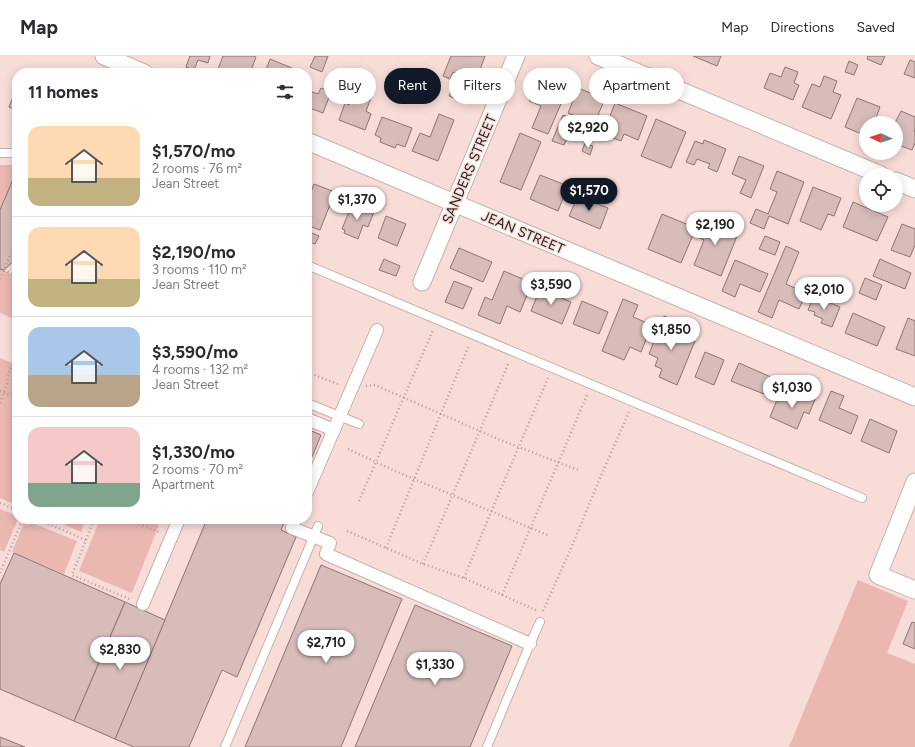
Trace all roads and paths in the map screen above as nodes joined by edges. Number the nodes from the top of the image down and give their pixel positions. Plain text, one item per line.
1 (104, 56) edge
2 (516, 56) edge
3 (598, 56) edge
4 (132, 68) edge
5 (312, 144) edge
6 (0, 152) edge
7 (12, 153) edge
8 (864, 168) edge
9 (903, 184) edge
10 (915, 189) edge
11 (454, 204) junction
12 (12, 252) edge
13 (312, 267) edge
14 (4, 270) junction
15 (12, 274) edge
16 (0, 279) edge
17 (422, 282) dead end
18 (432, 329) dead end
19 (377, 330) dead end
20 (469, 345) dead end
21 (510, 362) dead end
22 (12, 365) edge
23 (541, 375) dead end
24 (548, 378) junction
25 (555, 380) dead end
26 (375, 385) dead end
27 (0, 391) edge
28 (581, 391) dead end
29 (4, 392) junction
30 (587, 394) junction
31 (12, 396) edge
32 (593, 397) dead end
33 (915, 397) edge
34 (404, 398) junction
35 (0, 403) edge
36 (312, 405) edge
37 (624, 409) dead end
38 (440, 414) junction
39 (340, 416) junction
40 (312, 421) edge
41 (359, 424) dead end
42 (334, 430) junction
43 (479, 431) junction
44 (519, 448) junction
45 (348, 449) dead end
46 (376, 462) junction
47 (558, 463) junction
48 (578, 470) dead end
49 (414, 478) junction
50 (312, 480) edge
51 (915, 482) edge
52 (453, 496) junction
53 (862, 498) dead end
54 (359, 502) dead end
55 (0, 503) edge
56 (12, 508) edge
57 (491, 512) junction
58 (21, 524) edge
59 (49, 524) edge
60 (92, 524) edge
61 (140, 524) edge
62 (177, 524) edge
63 (294, 524) edge
64 (530, 528) junction
65 (316, 531) junction
66 (347, 531) dead end
67 (550, 536) dead end
68 (171, 537) junction
69 (86, 540) junction
70 (386, 548) junction
71 (423, 564) junction
72 (0, 574) edge
73 (464, 578) junction
74 (915, 590) edge
75 (502, 595) junction
76 (143, 604) joint
77 (540, 622) dead end
78 (530, 644) junction
79 (225, 747) edge
80 (487, 747) edge

1 - 4 street
2 - 11 street, SANDERS STREET
3 - 8 street
5 - 11 street, JEAN STREET
6 - 7 lane
9 - 10 street
11 - 17 street, SANDERS STREET
11 - 33 street, JEAN STREET
12 - 14 path
13 - 53 lane
14 - 15 path
14 - 16 path
18 - 34 path
19 - 39 street
20 - 38 path
21 - 43 path
22 - 29 path
23 - 24 path
24 - 25 path
24 - 44 path
26 - 34 path
27 - 29 path
28 - 30 path
29 - 31 path
29 - 35 path
30 - 32 path
30 - 47 path
34 - 38 path
34 - 46 path
36 - 39 lane
37 - 75 path
38 - 43 path
38 - 49 path
39 - 41 lane
39 - 42 street
40 - 42 street
42 - 50 street
43 - 44 path
43 - 52 path
44 - 47 path
44 - 57 path
45 - 46 path
46 - 49 path
46 - 54 path
47 - 48 path
47 - 64 path
49 - 52 path
49 - 70 path
51 - 74 street
52 - 57 path
52 - 71 path
55 - 56 path
57 - 64 path
57 - 73 path
58 - 72 path
59 - 69 path
60 - 69 path
61 - 68 path
62 - 68 street
63 - 65 street
64 - 67 path
64 - 75 path
65 - 78 street
65 - 79 lane
66 - 70 path
68 - 76 street
69 - 76 path
70 - 71 path
71 - 73 path
73 - 75 path
77 - 78 lane
78 - 80 lane

